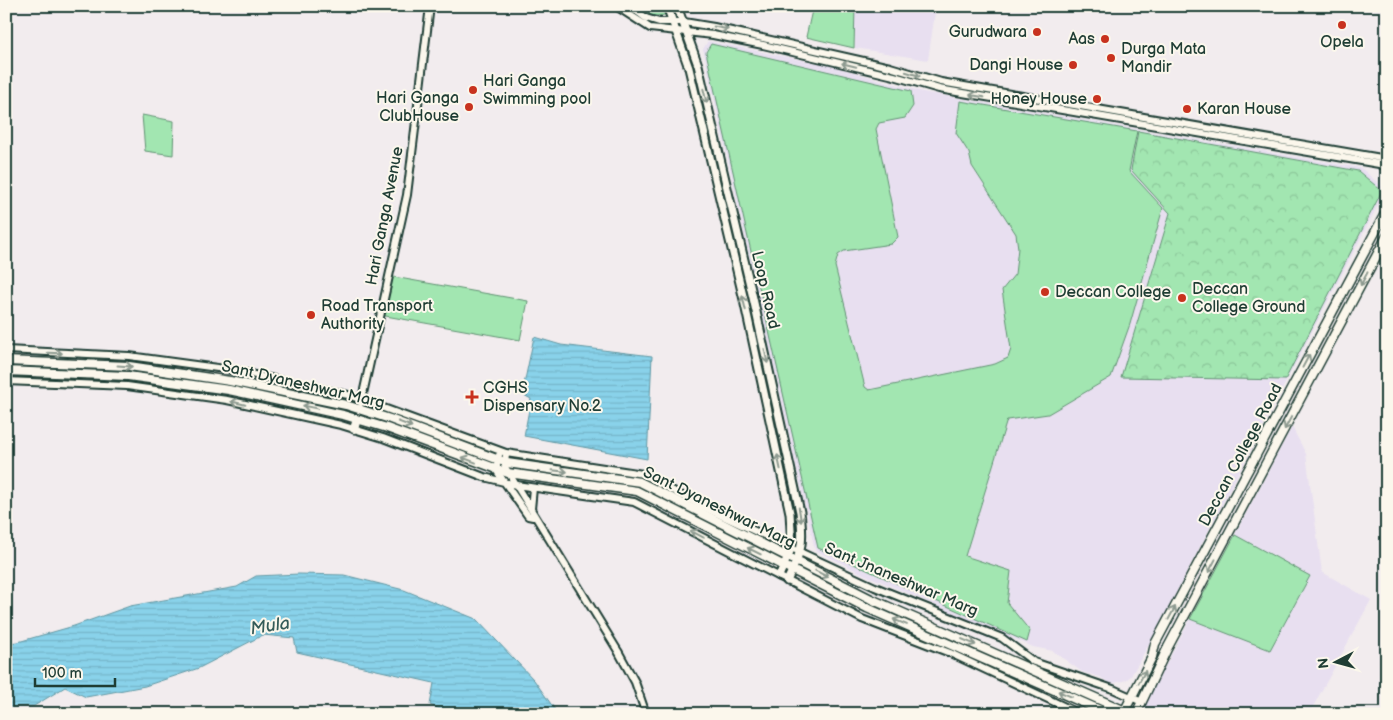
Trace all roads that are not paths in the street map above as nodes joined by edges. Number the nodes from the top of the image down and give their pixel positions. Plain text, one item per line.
1 (430, 6) edge
2 (616, 6) edge
3 (630, 6) edge
4 (667, 6) edge
5 (677, 6) edge
6 (672, 22) junction
7 (684, 22) junction
8 (676, 32) junction
9 (688, 32) junction
10 (886, 70) junction
11 (1387, 158) edge
12 (1387, 167) edge
13 (1387, 210) edge
14 (1387, 236) edge
15 (6, 350) edge
16 (6, 361) edge
17 (6, 371) edge
18 (6, 381) edge
19 (362, 401) junction
20 (359, 409) junction
21 (357, 419) junction
22 (354, 429) junction
23 (503, 452) junction
24 (501, 461) junction
25 (496, 470) junction
26 (508, 473) junction
27 (503, 481) junction
28 (516, 485) junction
29 (533, 488) junction
30 (531, 509) junction
31 (533, 516) junction
32 (792, 547) junction
33 (802, 552) junction
34 (788, 557) junction
35 (797, 561) junction
36 (784, 566) junction
37 (793, 570) junction
38 (779, 576) junction
39 (787, 580) junction
40 (1020, 658) junction
41 (1131, 697) junction
42 (1142, 702) junction
43 (1127, 712) edge
44 (646, 714) edge
45 (1080, 714) edge
46 (1109, 714) edge
47 (1136, 714) edge

1 - 19 street, Hari Ganga Avenue
2 - 8 street
3 - 6 street
4 - 6 main road, Loop Road
5 - 7 main road, Loop Road
6 - 7 street
6 - 8 main road, Loop Road
7 - 9 main road, Loop Road
7 -> 10 street
8 - 9 street
32 -> 8 main road, Loop Road
10 -> 9 street
9 -> 33 main road, Loop Road
10 -> 11 street
12 -> 10 street
41 -> 13 main road, Deccan College Road
14 -> 42 main road, Deccan College Road
15 -> 19 street, Sant Jnaneshwar Marg
16 -> 20 main road, Sant Dyaneshwar Marg
21 -> 17 main road, Sant Dyaneshwar Marg
22 -> 18 street
19 - 20 street, Hari Ganga Avenue
19 - 23 street, Sant Jnaneshwar Marg
20 -> 24 main road, Sant Dyaneshwar Marg
21 - 22 main road
25 -> 21 main road, Sant Dyaneshwar Marg
22 - 27 street
23 - 24 street
23 - 32 street, Sant Jnaneshwar Marg
24 - 25 street
24 - 26 street
24 -> 34 main road, Sant Dyaneshwar Marg
25 - 26 main road, Sant Dyaneshwar Marg
25 - 27 street
26 - 28 street
36 -> 26 main road, Sant Dyaneshwar Marg
27 - 28 street
27 - 31 street
28 - 29 street
28 - 30 street
29 - 30 street
38 -> 29 street
30 - 31 street
31 - 44 street
32 - 33 street, Sant Jnaneshwar Marg
32 - 34 main road, Loop Road
33 - 35 main road, Loop Road
33 - 40 street, Sant Jnaneshwar Marg
34 - 35 main road, Sant Dyaneshwar Marg
34 - 36 main road, Loop Road
35 - 37 main road, Loop Road
35 -> 40 main road, Sant Dyaneshwar Marg
36 - 37 main road, Sant Dyaneshwar Marg
36 - 38 main road, Loop Road
37 - 39 main road, Loop Road
46 -> 37 main road, Sant Dyaneshwar Marg
38 - 39 street
39 - 45 street
40 - 41 street, Sant Jnaneshwar Marg
40 - 43 main road, Sant Dyaneshwar Marg
41 - 42 street, Sant Jnaneshwar Marg
41 - 43 main road, Deccan College Road
42 - 47 main road, Deccan College Road

